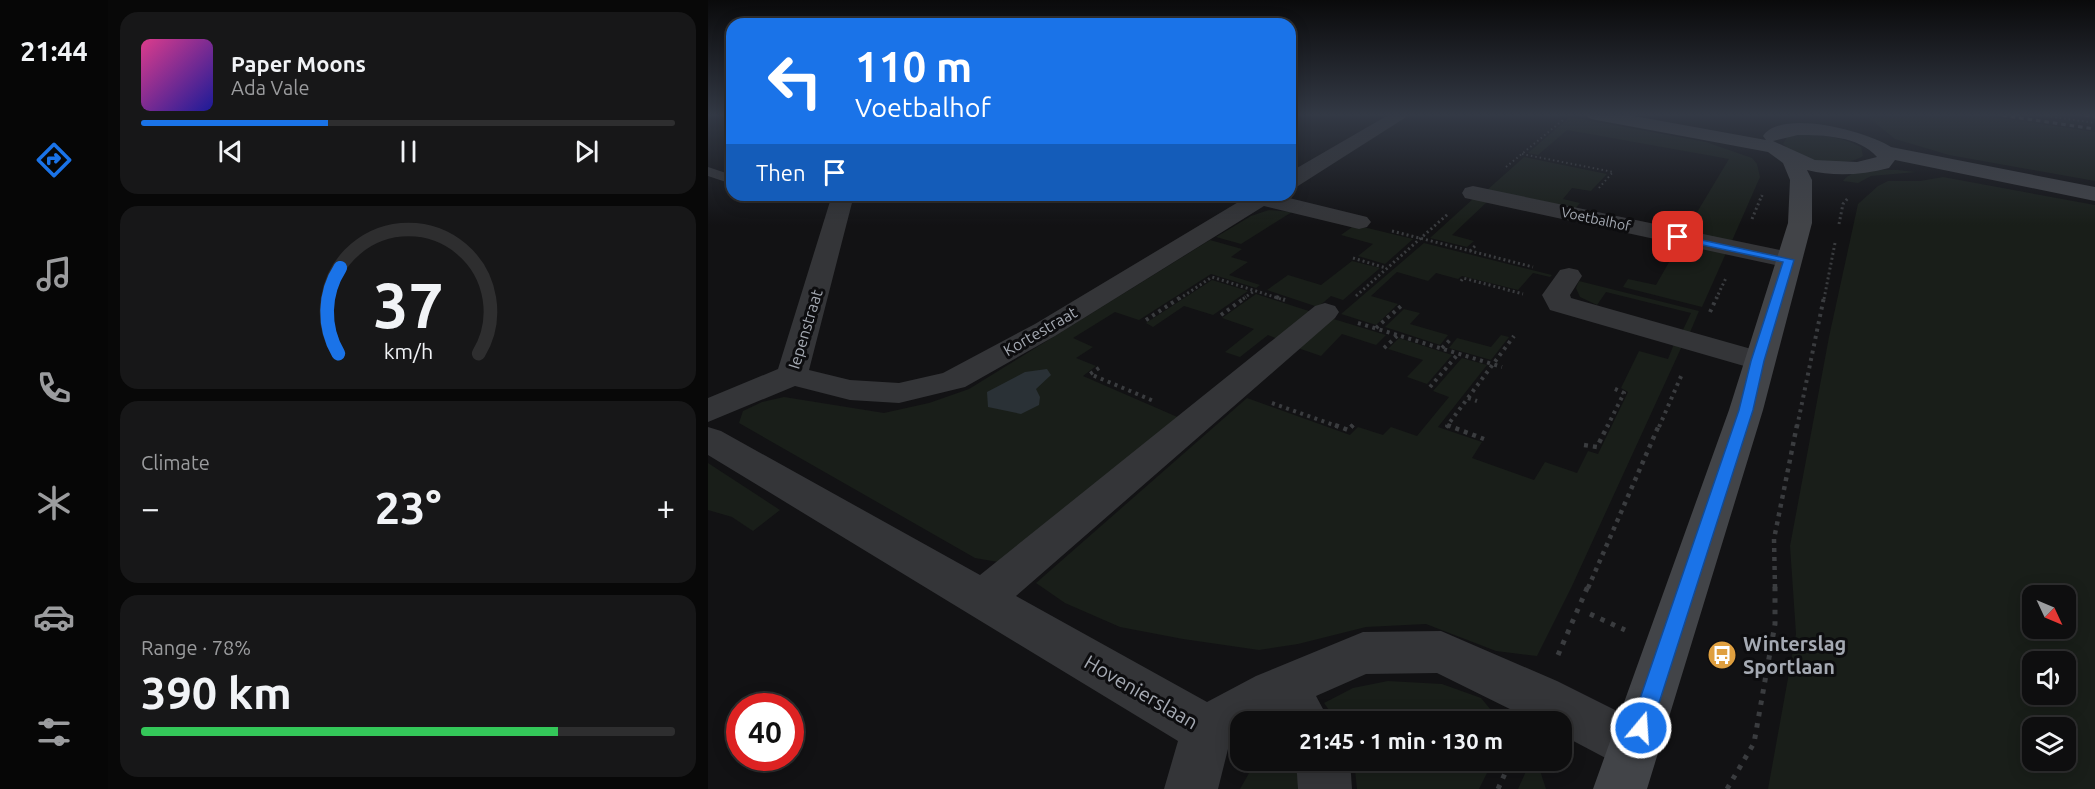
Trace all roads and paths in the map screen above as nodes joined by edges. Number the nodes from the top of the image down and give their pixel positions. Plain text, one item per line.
1 (1341, 151) edge
2 (1526, 151) edge
3 (1781, 151) edge
4 (1787, 151) edge
5 (1875, 151) edge
6 (1522, 154) junction
7 (1884, 158) junction
8 (1850, 169) junction
9 (708, 171) edge
10 (1296, 177) edge
11 (726, 178) edge
12 (1767, 185) dead end
13 (1855, 191) dead end
14 (1473, 193) junction
15 (2095, 194) edge
16 (841, 201) edge
17 (1255, 201) edge
18 (1281, 201) edge
19 (1577, 215) junction
20 (1359, 222) dead end
21 (1800, 223) junction
22 (1838, 227) dead end
23 (1836, 238) dead end
24 (1477, 244) dead end
25 (1739, 249) junction
26 (1470, 251) dead end
27 (1353, 258) dead end
28 (1789, 260) junction
29 (1387, 268) junction
30 (1569, 276) dead end
31 (1461, 281) dead end
32 (1265, 288) dead end
33 (1257, 291) junction
34 (1525, 294) dead end
35 (1401, 306) dead end
36 (1325, 312) junction
37 (1221, 315) dead end
38 (1146, 320) dead end
39 (1376, 328) junction
40 (1397, 335) junction
41 (1514, 336) dead end
42 (1450, 340) dead end
43 (1696, 343) junction
44 (1384, 348) dead end
45 (1442, 348) junction
46 (1458, 354) junction
47 (1758, 361) junction
48 (1493, 364) junction
49 (1502, 367) dead end
50 (1099, 368) dead end
51 (792, 375) junction
52 (1430, 387) dead end
53 (1613, 388) dead end
54 (1468, 398) junction
55 (1478, 401) dead end
56 (1269, 402) dead end
57 (708, 411) edge
58 (1197, 420) junction
59 (1354, 424) dead end
60 (708, 439) edge
61 (1484, 439) dead end
62 (1584, 444) dead end
63 (982, 599) junction
64 (1590, 614) dead end
65 (1628, 632) dead end
66 (1539, 697) junction
67 (1289, 707) edge
68 (1207, 730) junction
69 (1627, 768) edge
70 (1324, 771) edge
71 (1506, 771) edge
72 (1191, 789) edge
73 (1325, 789) edge
74 (1498, 789) edge
75 (1727, 789) edge

1 - 10 street
2 - 6 path
3 - 21 street
4 - 8 street
5 - 7 street
6 - 14 path
6 - 19 path
7 - 8 street
7 - 15 street
8 - 21 street
9 - 11 lane
12 - 25 path
13 - 22 path
14 - 19 street, Voetbalhof
14 - 29 path
16 - 51 street, Iepenstraat
17 - 51 street, Kortestraat
18 - 20 street
19 - 25 street, Voetbalhof
21 - 28 street
23 - 75 path
24 - 26 path
25 - 28 street, Voetbalhof
25 - 43 path
27 - 29 path
28 - 47 street
29 - 36 path
30 - 43 street
31 - 34 path
32 - 33 path
33 - 36 path
33 - 37 path
33 - 38 path
35 - 39 path
36 - 39 path
36 - 58 street
39 - 40 path
40 - 44 path
40 - 45 path
41 - 48 path
42 - 45 path
43 - 47 street
43 - 66 path
45 - 46 path
46 - 48 path
46 - 52 path
47 - 69 street
48 - 49 path
48 - 54 path
50 - 58 path
51 - 57 street, Iepenstraat
53 - 62 path
54 - 55 path
54 - 61 path
56 - 59 path
58 - 63 street
60 - 63 street, Hovenierslaan
63 - 68 street, Hovenierslaan
64 - 65 path
66 - 67 street, Hovenierslaan
66 - 69 street, Hovenierslaan
67 - 68 street, Hovenierslaan
68 - 72 street
70 - 73 street
71 - 74 path

